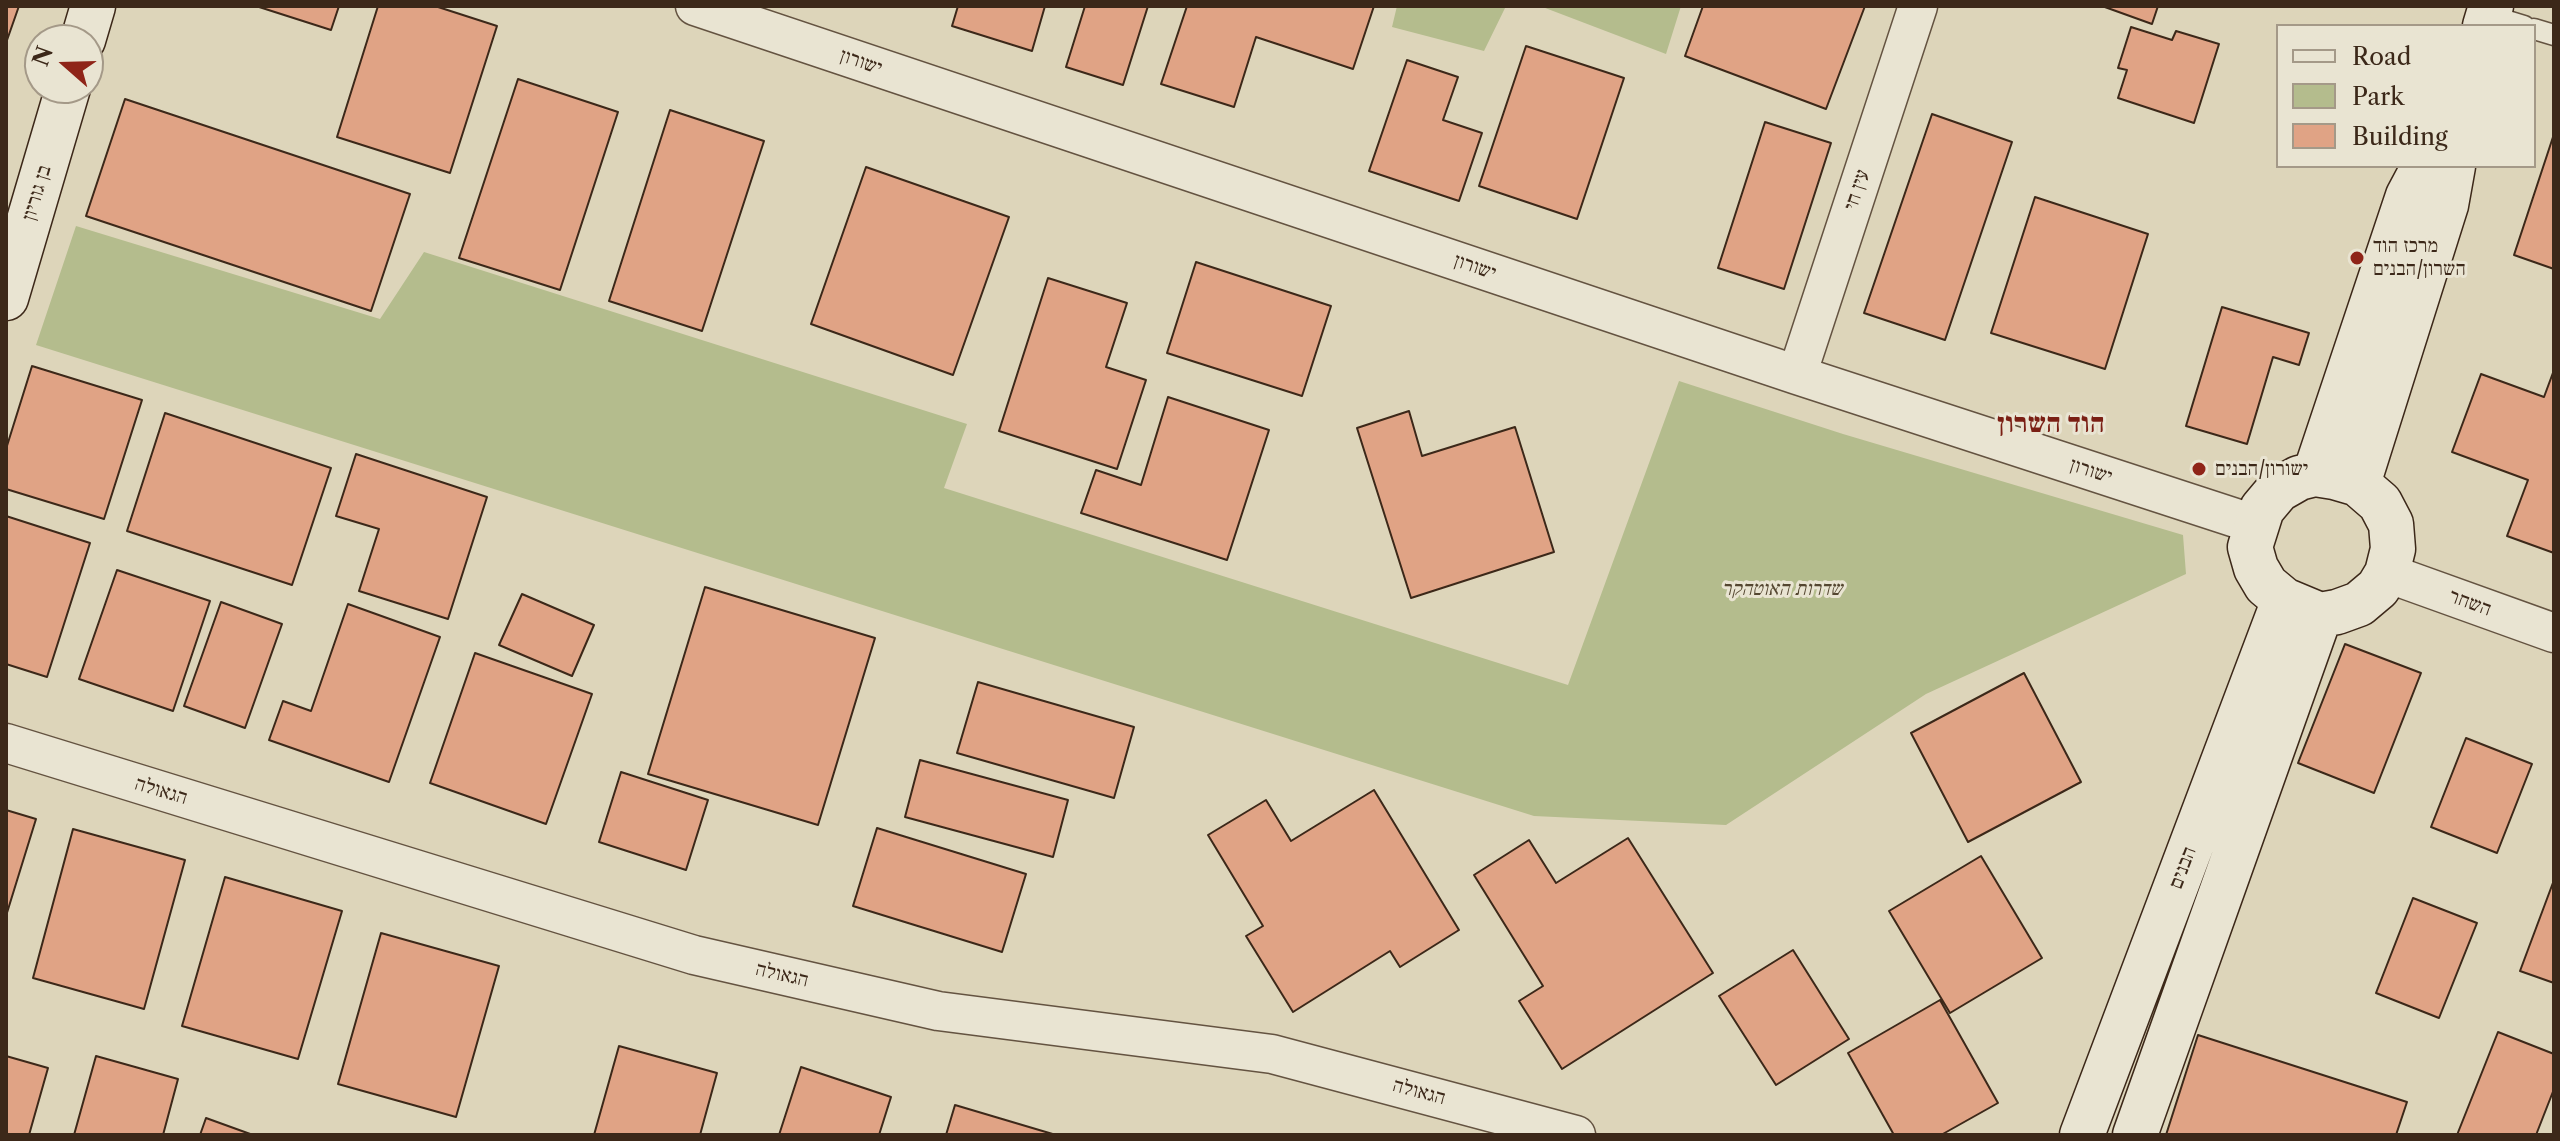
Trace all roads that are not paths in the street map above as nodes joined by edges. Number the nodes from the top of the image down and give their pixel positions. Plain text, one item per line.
1 (695, 6) edge
2 (1918, 6) edge
3 (63, 104) edge
4 (2423, 168) edge
5 (2453, 168) edge
6 (6, 298) edge
7 (1797, 375) junction
8 (2315, 474) junction
9 (2358, 484) junction
10 (2257, 525) junction
11 (2387, 573) junction
12 (2302, 608) junction
13 (2554, 633) edge
14 (6, 743) edge
15 (1526, 1128) edge
16 (1576, 1135) edge
17 (2082, 1135) edge
18 (2135, 1135) edge

1 - 7 street, ישורון
2 - 7 street, עין חי
3 - 6 street, בן גוריון
4 - 8 street
5 - 9 street
7 - 10 street, ישורון
8 - 9 street
8 - 10 street
9 - 11 street
10 - 12 street
11 - 12 street
11 - 13 street, השחר
12 - 17 street, הבנים
12 - 18 street
14 - 15 street, הגאולה
15 - 16 street, הגאולה

